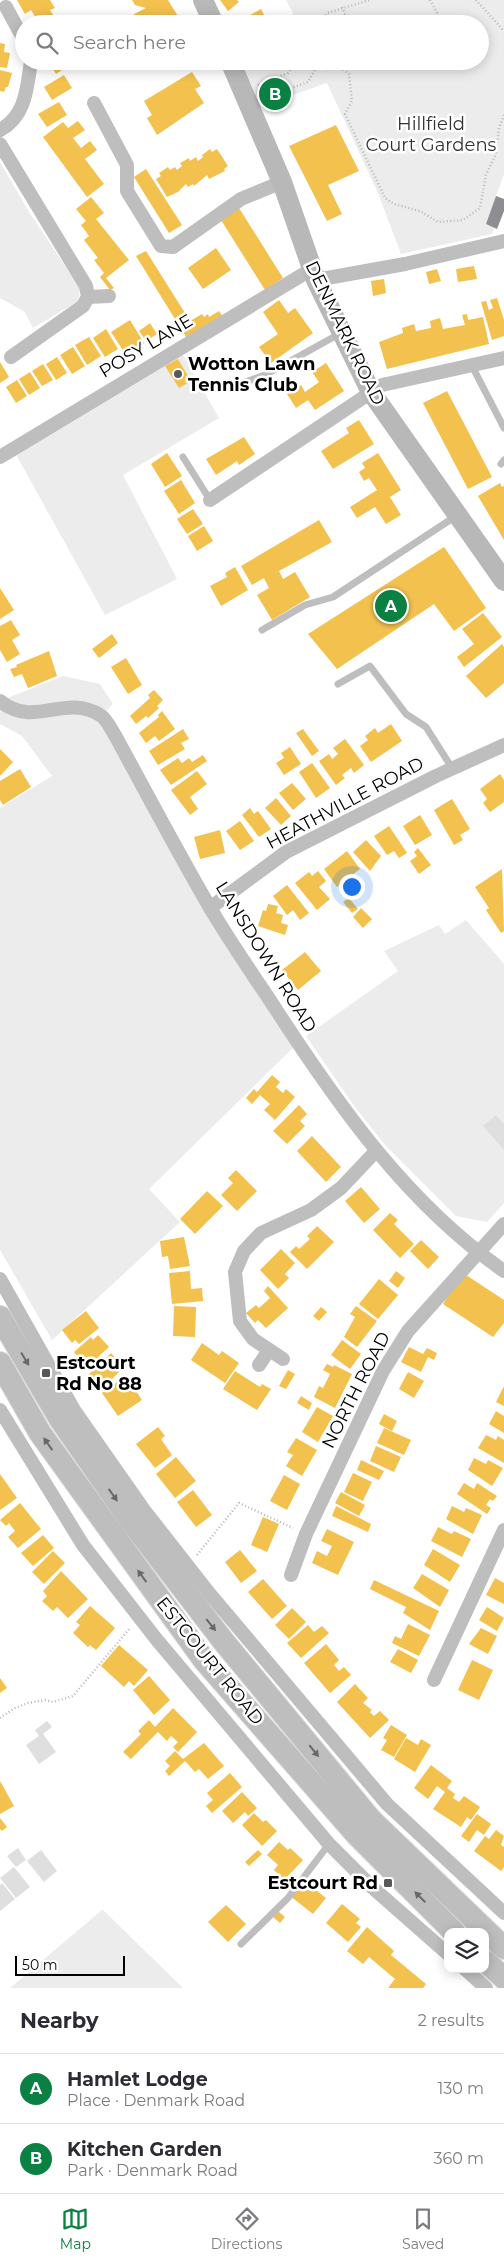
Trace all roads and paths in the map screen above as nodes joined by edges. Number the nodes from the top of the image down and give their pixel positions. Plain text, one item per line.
1 (203, 0) edge
2 (370, 0) edge
3 (430, 0) edge
4 (476, 0) edge
5 (6, 7) dead end
6 (342, 8) junction
7 (210, 15) edge
8 (326, 15) edge
9 (347, 15) edge
10 (438, 15) edge
11 (15, 24) edge
12 (504, 31) edge
13 (29, 70) edge
14 (234, 70) edge
15 (290, 70) edge
16 (315, 70) edge
17 (343, 70) edge
18 (246, 98) junction
19 (94, 103) dead end
20 (504, 115) edge
21 (0, 130) edge
22 (0, 144) edge
23 (282, 182) junction
24 (504, 241) edge
25 (314, 274) junction
26 (109, 296) dead end
27 (88, 297) junction
28 (342, 333) junction
29 (11, 356) dead end
30 (504, 358) edge
31 (471, 364) junction
32 (245, 382) dead end
33 (371, 392) junction
34 (504, 428) edge
35 (0, 457) edge
36 (183, 457) dead end
37 (210, 500) joint
38 (457, 516) junction
39 (504, 581) edge
40 (262, 630) dead end
41 (338, 684) dead end
42 (0, 701) edge
43 (504, 745) edge
44 (452, 768) junction
45 (210, 908) junction
46 (376, 1151) junction
47 (504, 1224) edge
48 (478, 1253) junction
49 (504, 1271) edge
50 (0, 1279) edge
51 (0, 1317) edge
52 (269, 1350) junction
53 (283, 1359) dead end
54 (0, 1363) edge
55 (259, 1365) dead end
56 (0, 1410) edge
57 (137, 1515) junction
58 (504, 1530) edge
59 (306, 1534) junction
60 (188, 1566) junction
61 (290, 1575) dead end
62 (139, 1617) junction
63 (434, 1680) dead end
64 (0, 1718) edge
65 (329, 1844) junction
66 (504, 1914) edge
67 (450, 1928) edge
68 (241, 1944) dead end
69 (504, 1948) edge
70 (444, 1950) edge
71 (489, 1965) edge
72 (469, 1973) edge
73 (504, 1978) edge
74 (486, 1988) edge

1 - 7 street
2 - 6 path
3 - 10 path
4 - 12 path
5 - 11 street
6 - 8 path
6 - 9 path
13 - 21 street
14 - 18 street, DENMARK ROAD
15 - 18 path
16 - 18 path
17 - 20 path
18 - 23 street, DENMARK ROAD
19 - 23 street
22 - 27 street
23 - 25 street, DENMARK ROAD
24 - 25 street
25 - 28 street, DENMARK ROAD
25 - 35 street, POSY LANE
26 - 27 street
27 - 29 street
28 - 32 lane
28 - 33 street, DENMARK ROAD
30 - 31 street
31 - 33 street
31 - 34 lane
33 - 37 street
33 - 38 street, DENMARK ROAD
36 - 37 lane
38 - 39 street, DENMARK ROAD
38 - 40 lane
41 - 44 lane
42 - 45 street, LANSDOWN ROAD
43 - 44 street, HEATHVILLE ROAD
44 - 45 street, HEATHVILLE ROAD
45 - 46 street, LANSDOWN ROAD
46 - 48 street, LANSDOWN ROAD
46 - 52 street
47 - 48 street, NORTH ROAD
48 - 49 street, LANSDOWN ROAD
48 - 59 street, NORTH ROAD
50 - 57 street, ESTCOURT ROAD
51 -> 57 main road, ESTCOURT ROAD
52 - 53 street
52 - 55 street
67 -> 54 main road, ESTCOURT ROAD
56 - 62 street, ESTCOURT ROAD
57 - 60 street, ESTCOURT ROAD
57 -> 69 main road, ESTCOURT ROAD
58 - 63 street
59 - 60 path
59 - 61 street, NORTH ROAD
60 - 66 street, ESTCOURT ROAD
62 - 64 path
62 - 65 street, ESTCOURT ROAD
65 - 68 lane
65 - 70 street, ESTCOURT ROAD
71 - 73 main road
72 - 74 street

